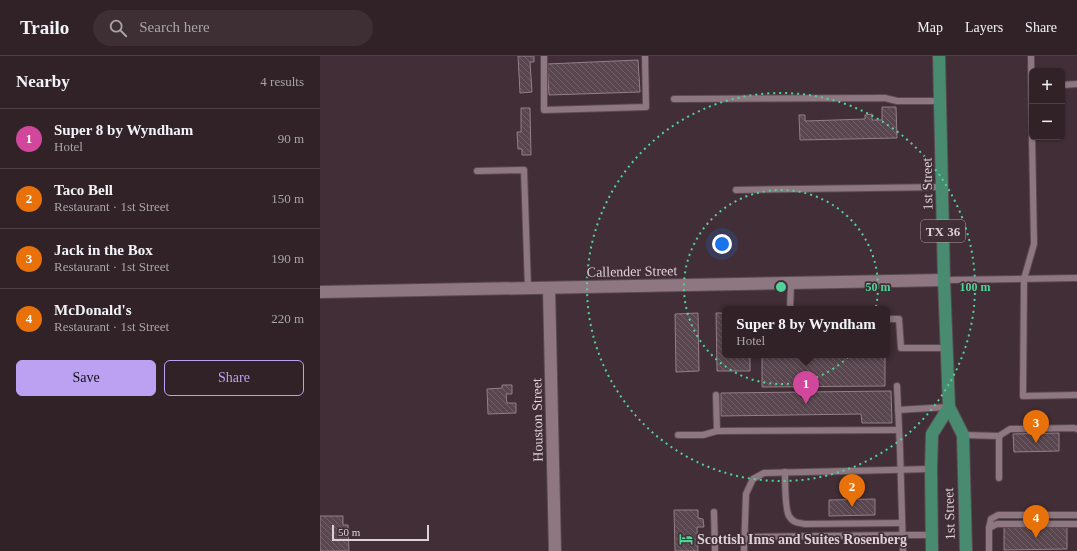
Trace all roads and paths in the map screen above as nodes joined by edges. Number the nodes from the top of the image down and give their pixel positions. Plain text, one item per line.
1 (544, 56) edge
2 (645, 56) edge
3 (938, 56) edge
4 (1030, 56) edge
5 (1031, 68) edge
6 (1077, 84) edge
7 (1065, 85) edge
8 (674, 99) dead end
9 (940, 101) junction
10 (1032, 140) edge
11 (477, 171) dead end
12 (942, 187) junction
13 (736, 190) dead end
14 (1077, 278) edge
15 (1024, 279) junction
16 (944, 280) junction
17 (791, 283) junction
18 (528, 288) junction
19 (549, 288) junction
20 (320, 292) edge
21 (790, 306) edge
22 (890, 320) edge
23 (947, 348) junction
24 (897, 386) dead end
25 (716, 395) dead end
26 (1077, 395) edge
27 (949, 407) junction
28 (898, 410) junction
29 (1077, 429) edge
30 (899, 430) junction
31 (717, 431) junction
32 (678, 435) dead end
33 (963, 435) junction
34 (999, 436) junction
35 (930, 469) junction
36 (901, 470) junction
37 (785, 472) junction
38 (999, 478) dead end
39 (714, 512) dead end
40 (1077, 515) edge
41 (902, 523) junction
42 (1077, 524) edge
43 (989, 528) junction
44 (902, 535) junction
45 (932, 535) junction
46 (744, 537) junction
47 (555, 551) edge
48 (715, 551) edge
49 (744, 551) edge
50 (903, 551) edge
51 (932, 551) edge
52 (966, 551) edge
53 (989, 551) edge

1 - 2 lane
3 - 9 main road, 1st Street / TX 36
4 - 5 lane
6 - 7 lane
8 - 9 lane
9 - 12 main road, 1st Street / TX 36
10 - 15 lane
11 - 18 lane
12 - 13 lane
12 - 16 main road, 1st Street / TX 36
14 - 15 lane
15 - 16 lane
15 - 26 lane
16 - 17 street, Callender Street
16 - 23 main road, 1st Street / TX 36
17 - 19 street, Callender Street
17 - 21 lane
18 - 19 street, Callender Street
18 - 20 street, Callender Street
19 - 47 street, Houston Street
22 - 23 lane
23 - 27 main road, 1st Street / TX 36
24 - 28 lane
25 - 31 lane
27 - 28 lane
27 - 33 main road, 1st Street / TX 36
27 - 35 main road, 1st Street
28 - 30 lane
29 - 34 lane
30 - 31 lane
30 - 36 lane
31 - 32 lane
33 - 34 lane
33 - 52 main road, 1st Street / TX 36
34 - 38 lane
35 - 36 lane
35 - 45 main road, 1st Street
36 - 37 lane
36 - 41 lane
37 - 41 lane
37 - 46 lane
39 - 48 lane
40 - 43 lane
41 - 44 lane
42 - 43 lane
43 - 53 lane
44 - 45 lane
44 - 46 lane
44 - 50 lane
45 - 51 main road, 1st Street
46 - 49 lane

